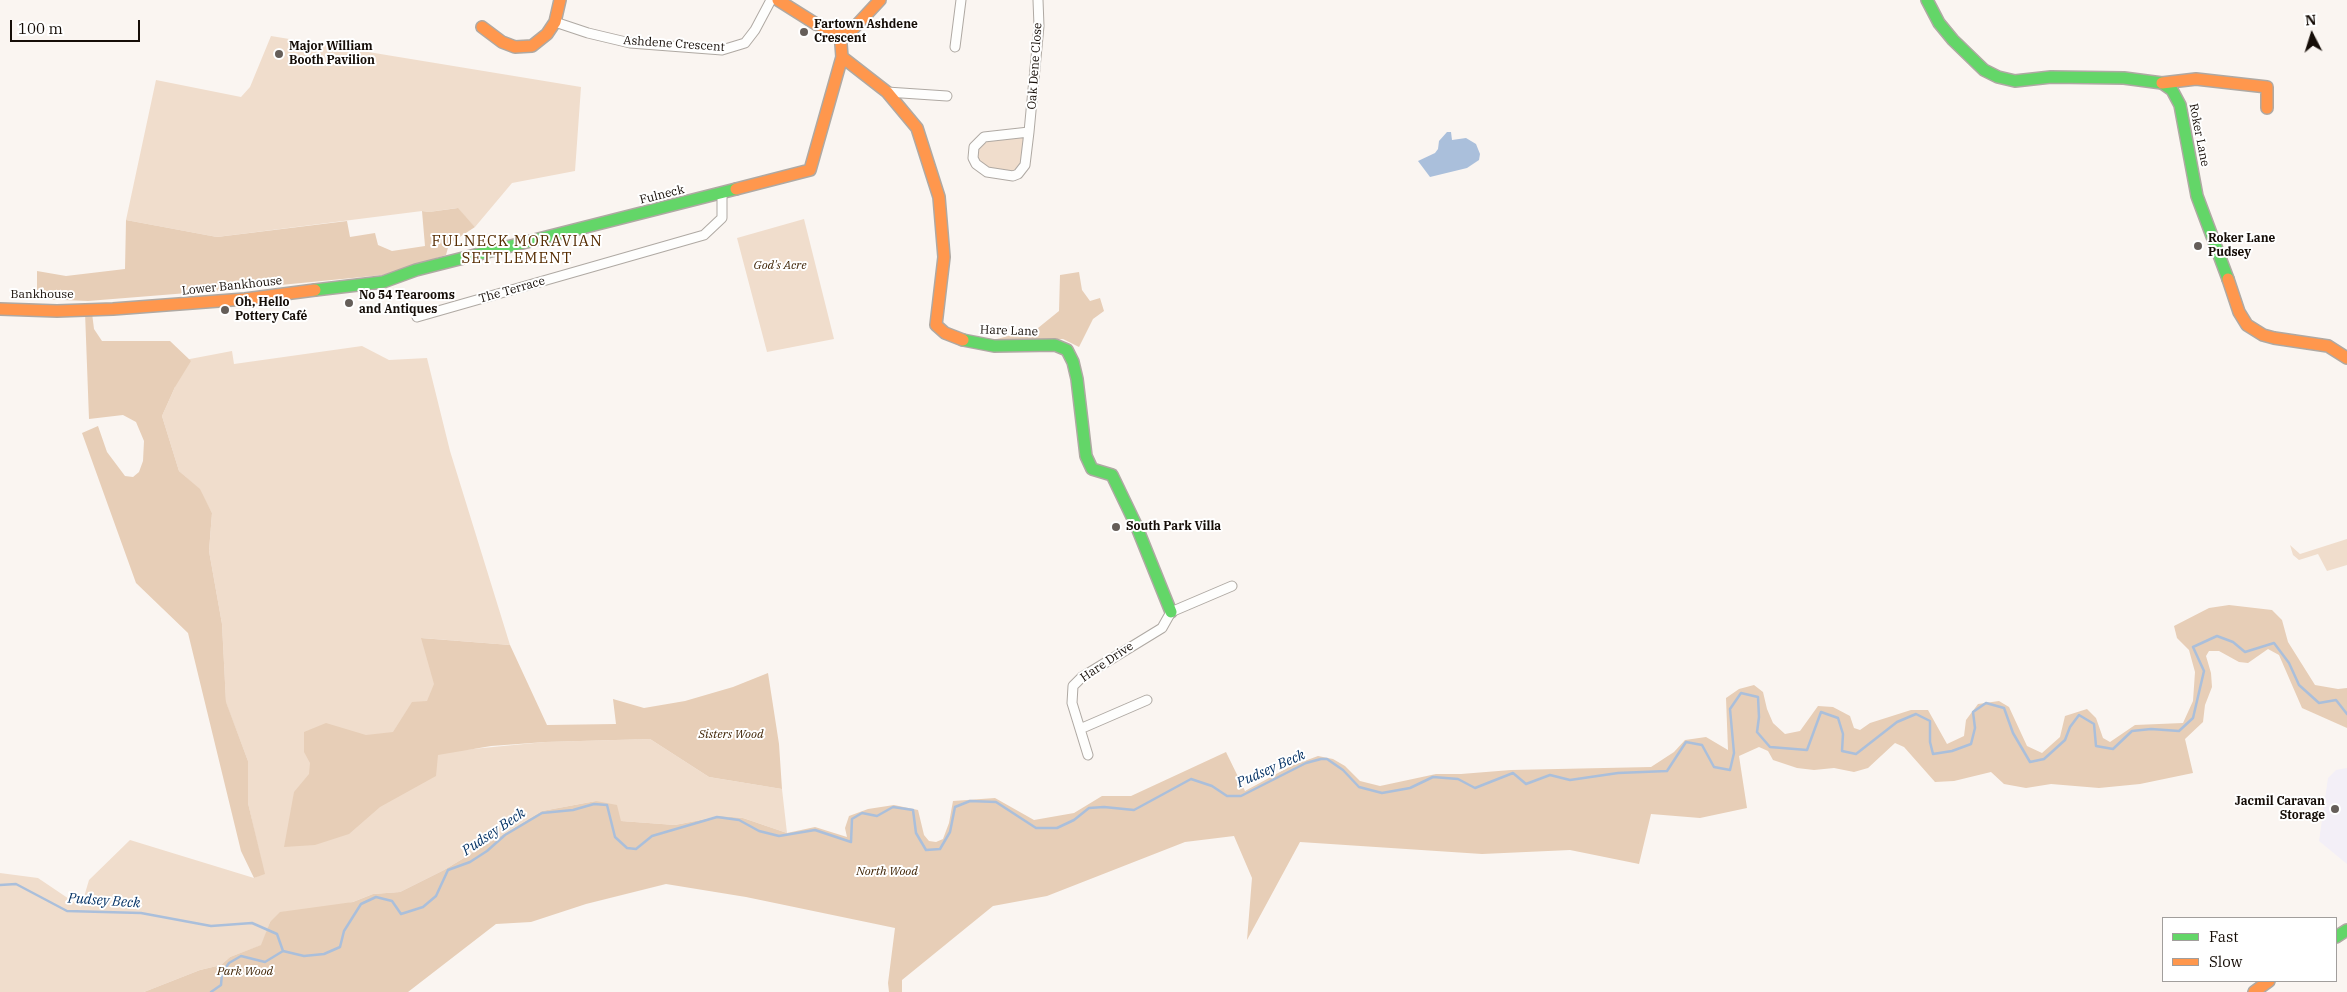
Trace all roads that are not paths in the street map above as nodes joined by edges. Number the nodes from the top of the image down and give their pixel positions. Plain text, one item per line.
1 (560, 0) edge
2 (771, 0) edge
3 (778, 0) edge
4 (880, 0) edge
5 (961, 0) edge
6 (1038, 0) edge
7 (1926, 0) edge
8 (555, 22) junction
9 (490, 29) dead end
10 (840, 32) junction
11 (955, 46) dead end
12 (842, 57) junction
13 (2162, 83) junction
14 (887, 92) junction
15 (947, 96) dead end
16 (2267, 108) dead end
17 (1029, 132) junction
18 (722, 194) junction
19 (383, 282) joint
20 (0, 309) edge
21 (83, 309) joint
22 (417, 317) dead end
23 (2347, 358) edge
24 (1232, 586) dead end
25 (1171, 612) junction
26 (1147, 700) dead end
27 (1080, 729) junction
28 (1088, 755) dead end
29 (2268, 982) edge
30 (2254, 992) edge

1 - 8 street
2 - 8 street, Ashdene Crescent
3 - 10 street
4 - 10 street
5 - 11 street
6 - 17 street, Oak Dene Close
7 - 13 street
8 - 9 street
10 - 12 street, Fulneck
12 - 14 street, Hare Lane
12 - 18 street, Fulneck
13 - 16 street
13 - 23 street, Roker Lane
14 - 15 street
14 - 25 street, Hare Lane
17 - 17 street, Oak Dene Close
18 - 19 street, Fulneck
18 - 22 street, The Terrace
19 - 21 street, Lower Bankhouse
20 - 21 street, Bankhouse
24 - 25 street
25 - 27 street, Hare Drive
26 - 27 street
27 - 28 street, Hare Drive
29 - 30 street

